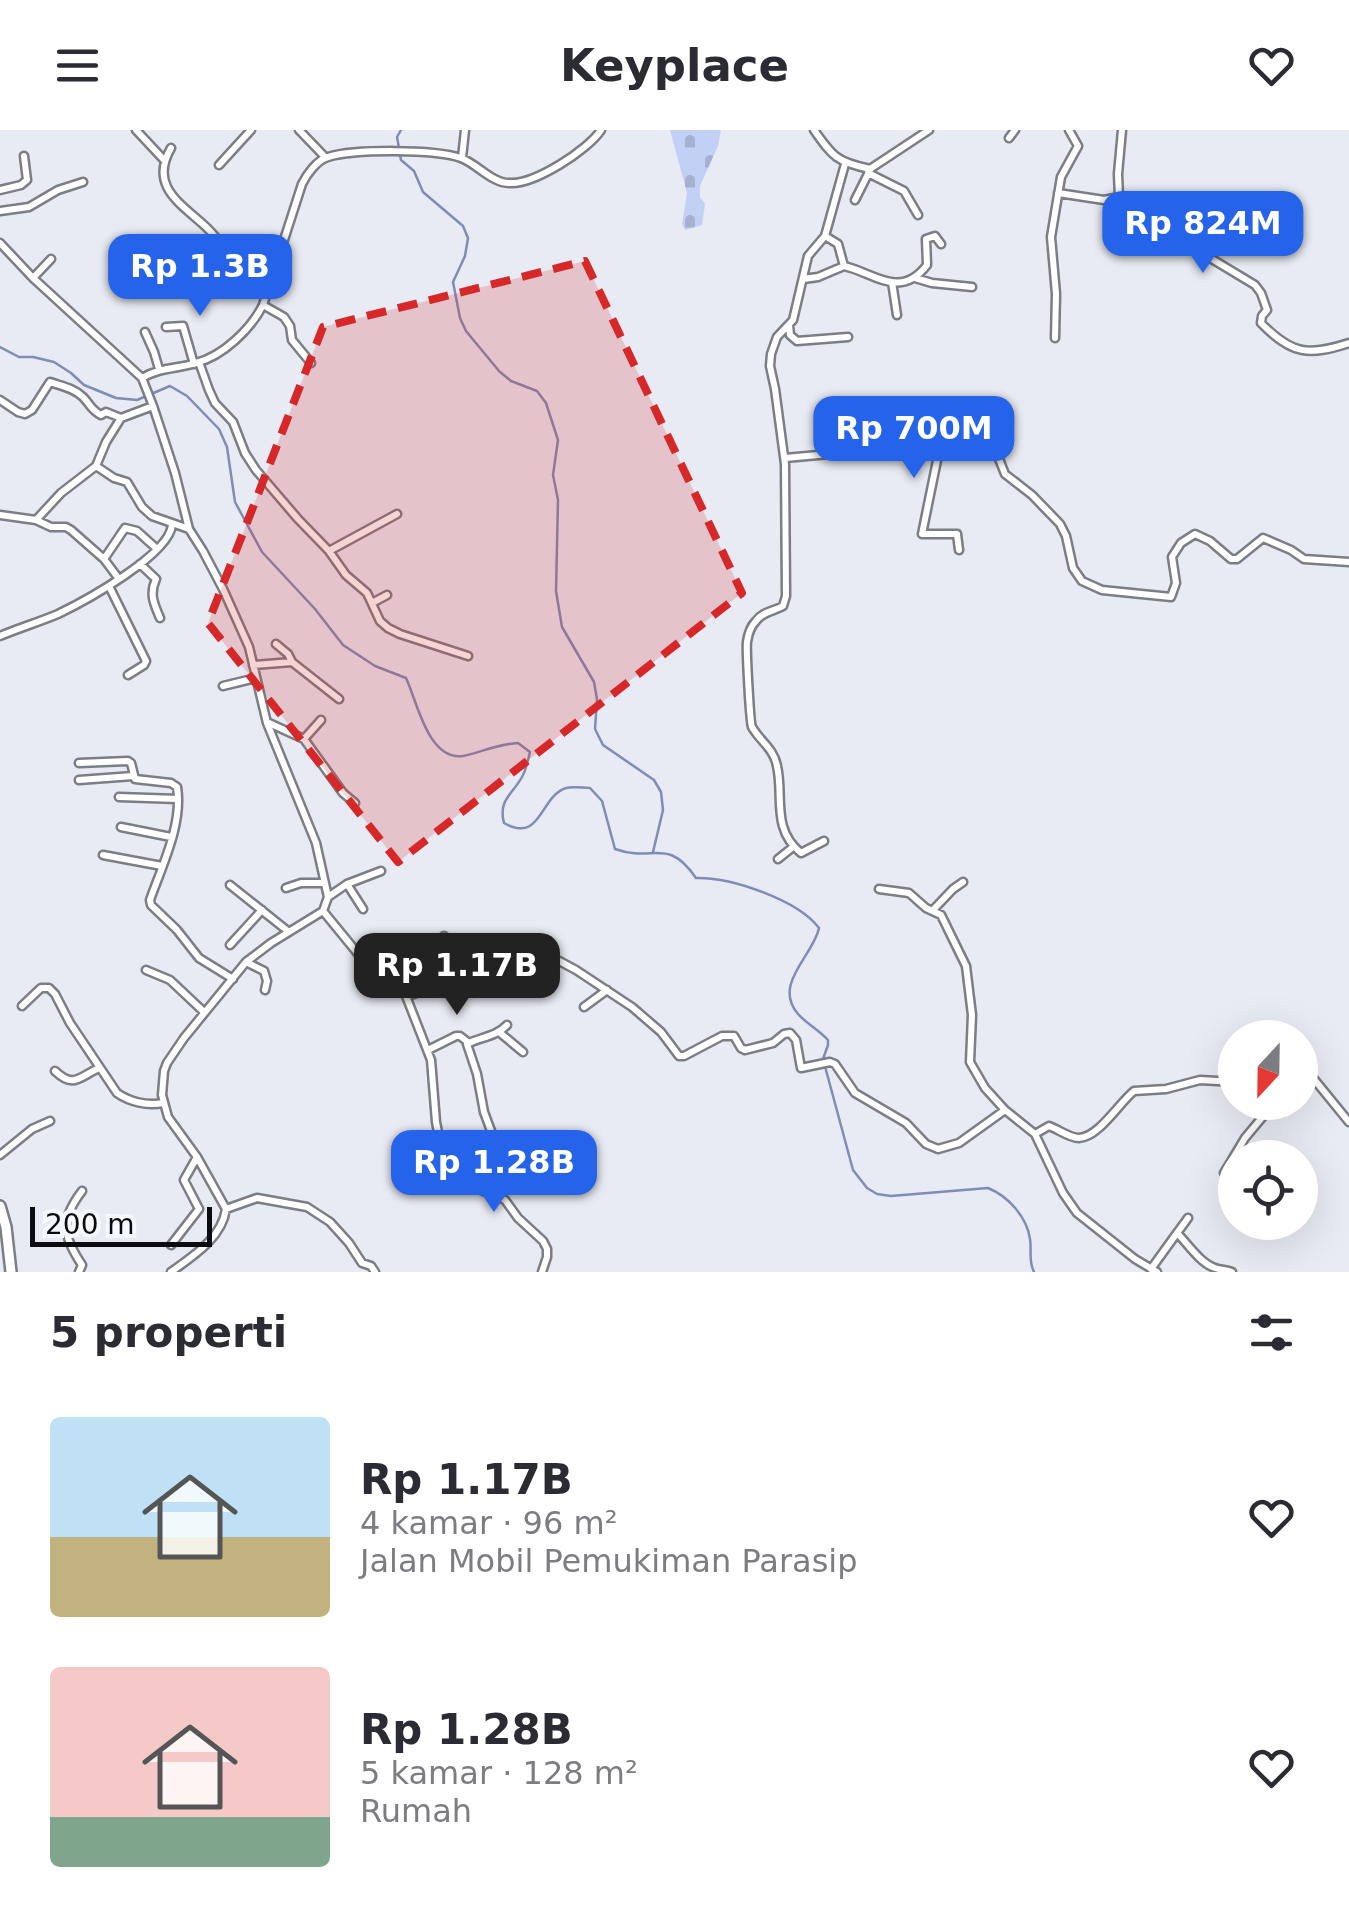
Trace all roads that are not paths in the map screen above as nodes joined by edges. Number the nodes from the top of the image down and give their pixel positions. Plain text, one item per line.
1 (136, 130) edge
2 (251, 130) edge
3 (299, 130) edge
4 (465, 130) edge
5 (602, 130) edge
6 (814, 130) edge
7 (929, 130) edge
8 (1015, 130) edge
9 (1069, 130) edge
10 (1122, 130) edge
11 (1009, 138) dead end
12 (171, 148) dead end
13 (24, 156) dead end
14 (325, 157) junction
15 (462, 158) junction
16 (164, 161) junction
17 (845, 164) junction
18 (219, 165) dead end
19 (869, 171) junction
20 (83, 182) dead end
21 (0, 190) edge
22 (1058, 193) junction
23 (1119, 197) junction
24 (855, 200) dead end
25 (0, 211) edge
26 (918, 215) dead end
27 (825, 236) junction
28 (0, 243) edge
29 (941, 244) dead end
30 (51, 258) dead end
31 (844, 266) junction
32 (33, 278) junction
33 (914, 278) junction
34 (803, 279) junction
35 (892, 282) junction
36 (270, 284) junction
37 (972, 287) dead end
38 (263, 305) junction
39 (897, 314) dead end
40 (789, 323) junction
41 (166, 327) dead end
42 (145, 332) dead end
43 (848, 338) dead end
44 (1055, 338) dead end
45 (1349, 343) edge
46 (197, 363) junction
47 (311, 363) dead end
48 (159, 370) junction
49 (142, 378) junction
50 (0, 400) edge
51 (153, 406) junction
52 (121, 418) junction
53 (942, 435) junction
54 (785, 458) junction
55 (96, 466) junction
56 (0, 514) edge
57 (396, 514) dead end
58 (36, 520) junction
59 (172, 525) junction
60 (188, 529) junction
61 (157, 549) junction
62 (959, 550) dead end
63 (329, 551) junction
64 (104, 559) junction
65 (1349, 562) edge
66 (140, 563) junction
67 (119, 579) junction
68 (108, 586) junction
69 (387, 595) dead end
70 (372, 603) junction
71 (160, 618) dead end
72 (0, 636) edge
73 (276, 644) dead end
74 (468, 656) dead end
75 (292, 662) junction
76 (254, 665) junction
77 (128, 675) dead end
78 (256, 678) junction
79 (224, 686) dead end
80 (339, 699) dead end
81 (320, 720) dead end
82 (268, 723) junction
83 (304, 739) junction
84 (79, 763) dead end
85 (133, 776) junction
86 (79, 780) dead end
87 (119, 798) dead end
88 (178, 799) junction
89 (355, 803) dead end
90 (121, 828) dead end
91 (171, 836) junction
92 (824, 841) dead end
93 (793, 846) junction
94 (103, 855) dead end
95 (778, 859) dead end
96 (162, 866) junction
97 (381, 871) dead end
98 (963, 882) dead end
99 (325, 883) junction
100 (347, 884) junction
101 (230, 885) dead end
102 (286, 888) dead end
103 (879, 889) dead end
104 (328, 898) junction
105 (363, 908) dead end
106 (262, 910) junction
107 (932, 910) junction
108 (323, 911) junction
109 (290, 932) junction
110 (444, 936) dead end
111 (230, 945) dead end
112 (489, 946) dead end
113 (384, 948) dead end
114 (464, 955) junction
115 (246, 962) junction
116 (386, 966) junction
117 (146, 970) dead end
118 (450, 972) junction
119 (233, 979) junction
120 (265, 990) dead end
121 (607, 990) junction
122 (406, 996) junction
123 (22, 1006) dead end
124 (584, 1007) dead end
125 (204, 1012) junction
126 (507, 1025) dead end
127 (500, 1032) junction
128 (467, 1044) junction
129 (428, 1050) junction
130 (523, 1052) dead end
131 (100, 1068) junction
132 (55, 1071) dead end
133 (1218, 1081) edge
134 (1318, 1085) edge
135 (163, 1103) junction
136 (1005, 1110) junction
137 (1260, 1120) edge
138 (50, 1121) dead end
139 (1349, 1122) edge
140 (1035, 1134) junction
141 (1244, 1140) edge
142 (0, 1155) edge
143 (197, 1157) junction
144 (504, 1166) dead end
145 (82, 1191) dead end
146 (0, 1206) edge
147 (226, 1208) junction
148 (1188, 1218) dead end
149 (1177, 1232) junction
150 (172, 1246) dead end
151 (1154, 1270) edge
152 (175, 1271) edge
153 (11, 1272) edge
154 (80, 1272) edge
155 (375, 1272) edge
156 (542, 1272) edge
157 (1232, 1272) edge

1 - 16 street
2 - 18 street
3 - 14 street
4 - 15 street
5 - 15 street
6 - 17 street
7 - 19 street
8 - 11 street
9 - 22 street
10 - 23 street
12 - 16 street
13 - 21 street
14 - 15 street
14 - 36 street
16 - 36 street
17 - 19 street
17 - 27 street
19 - 24 street
19 - 26 street
20 - 25 street
22 - 23 street
22 - 44 street
23 - 45 street
27 - 31 street
27 - 34 street
28 - 32 street
29 - 33 street
30 - 32 street
31 - 34 street
31 - 35 street
32 - 49 street
33 - 35 street
33 - 37 street
34 - 40 street
35 - 39 street
36 - 38 street
38 - 46 street
38 - 47 street
40 - 43 street
40 - 54 street
41 - 46 street
42 - 48 street
46 - 48 street
46 - 63 street
48 - 49 street
49 - 51 street
50 - 52 street
51 - 52 street
51 - 60 street
52 - 55 street
53 - 54 street
53 - 62 street
53 - 65 street
54 - 93 street
55 - 58 street
55 - 59 street
56 - 58 street
57 - 63 street
58 - 64 street
59 - 60 street
59 - 61 street
60 - 76 street
61 - 64 street
61 - 66 street
63 - 70 street
64 - 67 street
66 - 67 street
66 - 71 street
67 - 68 street
68 - 72 street
68 - 77 street
69 - 70 street
70 - 74 street
73 - 75 street
75 - 76 street
75 - 80 street
76 - 78 street
78 - 79 street
78 - 82 street
81 - 83 street
82 - 83 street
82 - 99 street
83 - 89 street
84 - 85 street
85 - 86 street
85 - 88 street
87 - 88 street
88 - 91 street
90 - 91 street
91 - 96 street
92 - 93 street
93 - 95 street
94 - 96 street
96 - 119 street
97 - 100 street
98 - 107 street
99 - 102 street
99 - 104 street
100 - 104 street
100 - 105 street
101 - 106 street
103 - 107 street
104 - 108 street
106 - 109 street
106 - 111 street
107 - 136 street
108 - 109 street
108 - 116 street
109 - 115 street
110 - 114 street
112 - 114 street
113 - 116 street
114 - 118 street
115 - 119 street
115 - 120 street
116 - 122 street
117 - 125 street
118 - 121 street
118 - 122 street
119 - 125 street
121 - 124 street
121 - 136 street
122 - 129 street
123 - 131 street
125 - 135 street
126 - 127 street
127 - 128 street
127 - 130 street
128 - 129 street
128 - 144 street
129 - 156 street
131 - 132 street
131 - 135 street
133 - 140 street
134 - 139 street
135 - 143 street
136 - 140 street
137 - 141 street
138 - 142 street
140 - 151 street
143 - 147 street
143 - 150 street
145 - 154 street
146 - 153 main road
147 - 152 street
147 - 155 street
148 - 149 street
149 - 151 street
149 - 157 street

